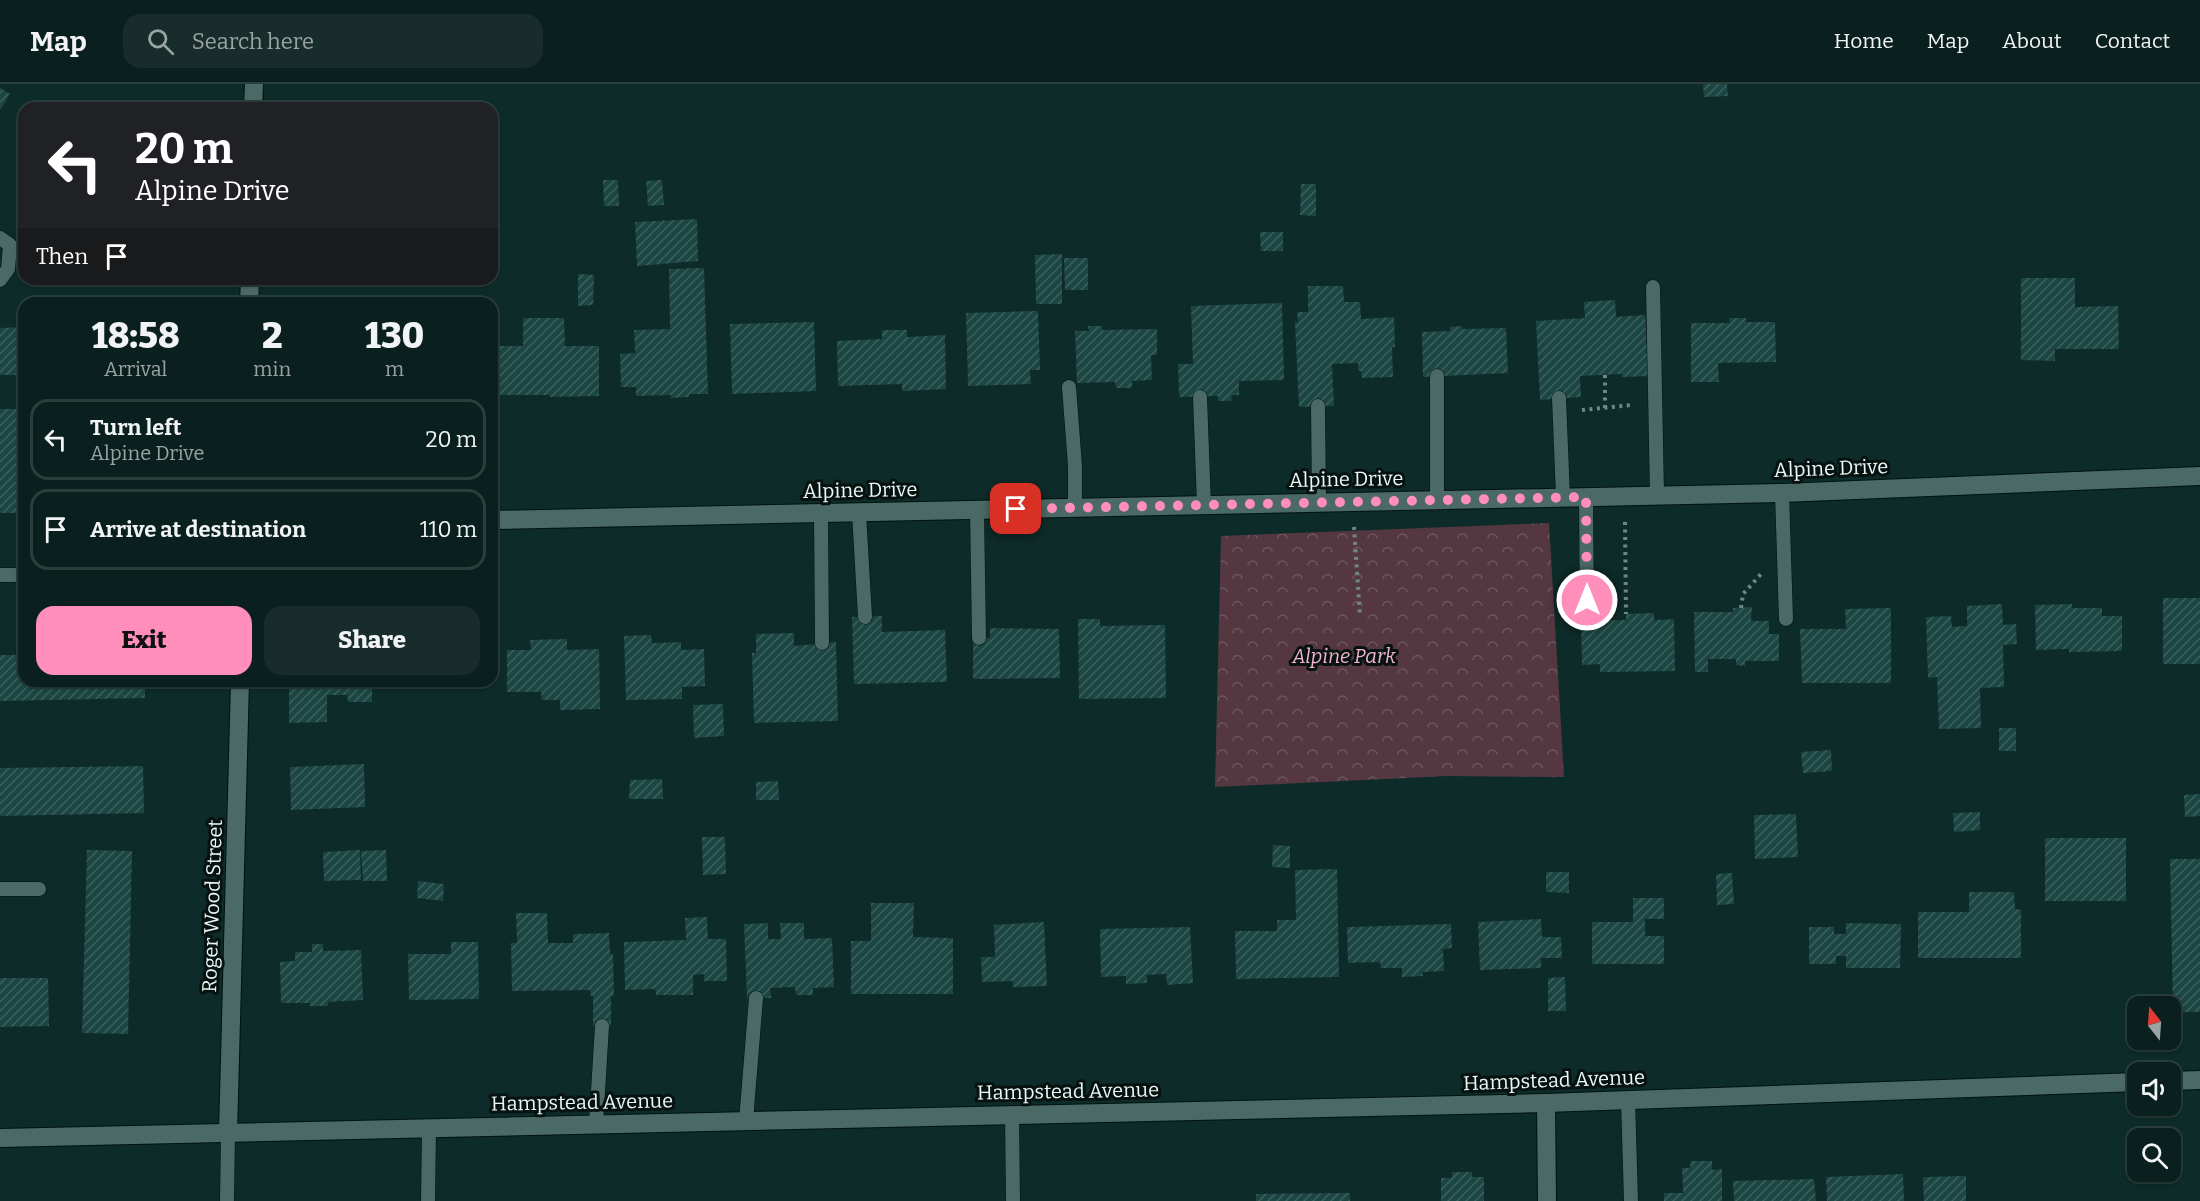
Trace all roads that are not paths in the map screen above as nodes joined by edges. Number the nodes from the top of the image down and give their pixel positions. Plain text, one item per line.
1 (254, 84) edge
2 (254, 102) edge
3 (0, 238) edge
4 (0, 280) edge
5 (1653, 287) dead end
6 (1437, 376) dead end
7 (1069, 387) dead end
8 (1200, 397) dead end
9 (1560, 405) road end
10 (1318, 406) dead end
11 (2200, 476) edge
12 (1782, 493) junction
13 (1656, 495) junction
14 (1563, 497) junction
15 (1586, 497) junction
16 (1437, 500) junction
17 (1319, 503) junction
18 (1204, 505) junction
19 (1075, 508) junction
20 (977, 510) junction
21 (859, 513) junction
22 (821, 514) junction
23 (498, 520) edge
24 (0, 575) edge
25 (18, 575) edge
26 (865, 617) dead end
27 (1786, 619) dead end
28 (1587, 621) dead end
29 (978, 638) dead end
30 (822, 643) dead end
31 (240, 687) edge
32 (0, 889) edge
33 (39, 889) dead end
34 (756, 998) dead end
35 (602, 1026) dead end
36 (2200, 1080) edge
37 (2181, 1081) edge
38 (2127, 1082) edge
39 (1628, 1100) junction
40 (1546, 1103) junction
41 (1012, 1115) junction
42 (746, 1121) junction
43 (596, 1124) junction
44 (429, 1128) junction
45 (228, 1133) junction
46 (0, 1138) edge
47 (227, 1201) edge
48 (428, 1201) edge
49 (1013, 1201) edge
50 (1547, 1201) edge
51 (1631, 1201) edge

1 - 2 street
3 - 4 lane
5 - 13 lane
6 - 16 lane
7 - 19 lane
8 - 18 lane
9 - 14 lane
10 - 17 lane
11 - 12 street, Alpine Drive
12 - 13 street, Alpine Drive
12 - 27 lane
13 - 15 street, Alpine Drive
14 - 15 street, Alpine Drive
14 - 16 street, Alpine Drive
15 - 28 lane
16 - 17 street, Alpine Drive
17 - 18 street, Alpine Drive
18 - 19 street, Alpine Drive
19 - 20 street, Alpine Drive
20 - 21 street, Alpine Drive
20 - 29 lane
21 - 22 street, Alpine Drive
21 - 26 lane
22 - 23 street, Alpine Drive
22 - 30 lane
24 - 25 lane
31 - 45 street, Roger Wood Street
32 - 33 lane
34 - 42 lane
35 - 43 lane
36 - 37 street
38 - 39 street, Hampstead Avenue
39 - 40 street, Hampstead Avenue
39 - 51 lane
40 - 41 street, Hampstead Avenue
40 - 50 street
41 - 42 street, Hampstead Avenue
41 - 49 lane
42 - 43 street, Hampstead Avenue
43 - 44 street, Hampstead Avenue
44 - 45 street, Hampstead Avenue
44 - 48 lane
45 - 46 street, Hampstead Avenue
45 - 47 lane

